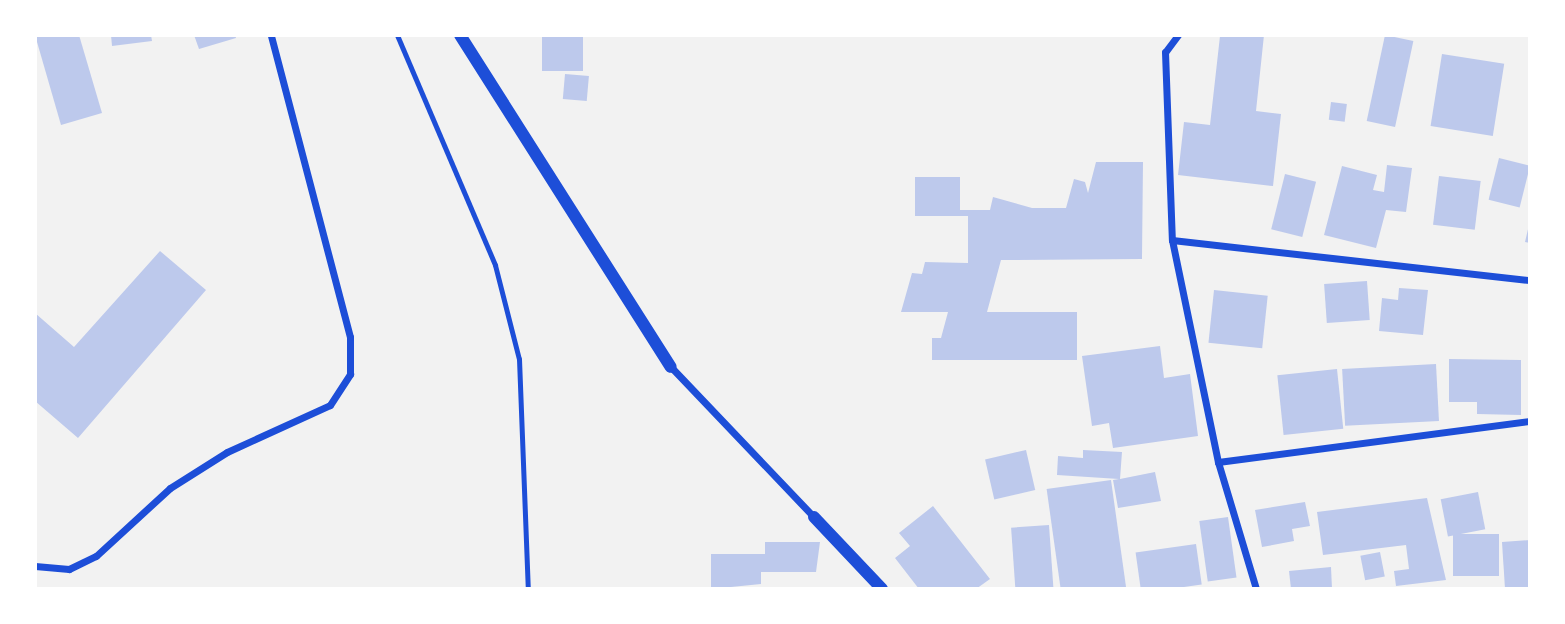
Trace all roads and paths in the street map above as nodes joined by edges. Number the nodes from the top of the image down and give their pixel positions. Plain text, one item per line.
1 (271, 35) edge
2 (397, 35) edge
3 (460, 35) edge
4 (1178, 35) edge
5 (1172, 240) junction
6 (1530, 280) edge
7 (671, 367) joint
8 (1530, 421) edge
9 (1218, 462) junction
10 (814, 517) joint
11 (35, 566) edge
12 (528, 589) edge
13 (882, 589) edge
14 (1256, 589) edge

1 - 11 street
2 - 12 lane
3 - 7 street
4 - 5 street
5 - 6 street
5 - 9 street
7 - 10 street
8 - 9 street
9 - 14 street
10 - 13 street

